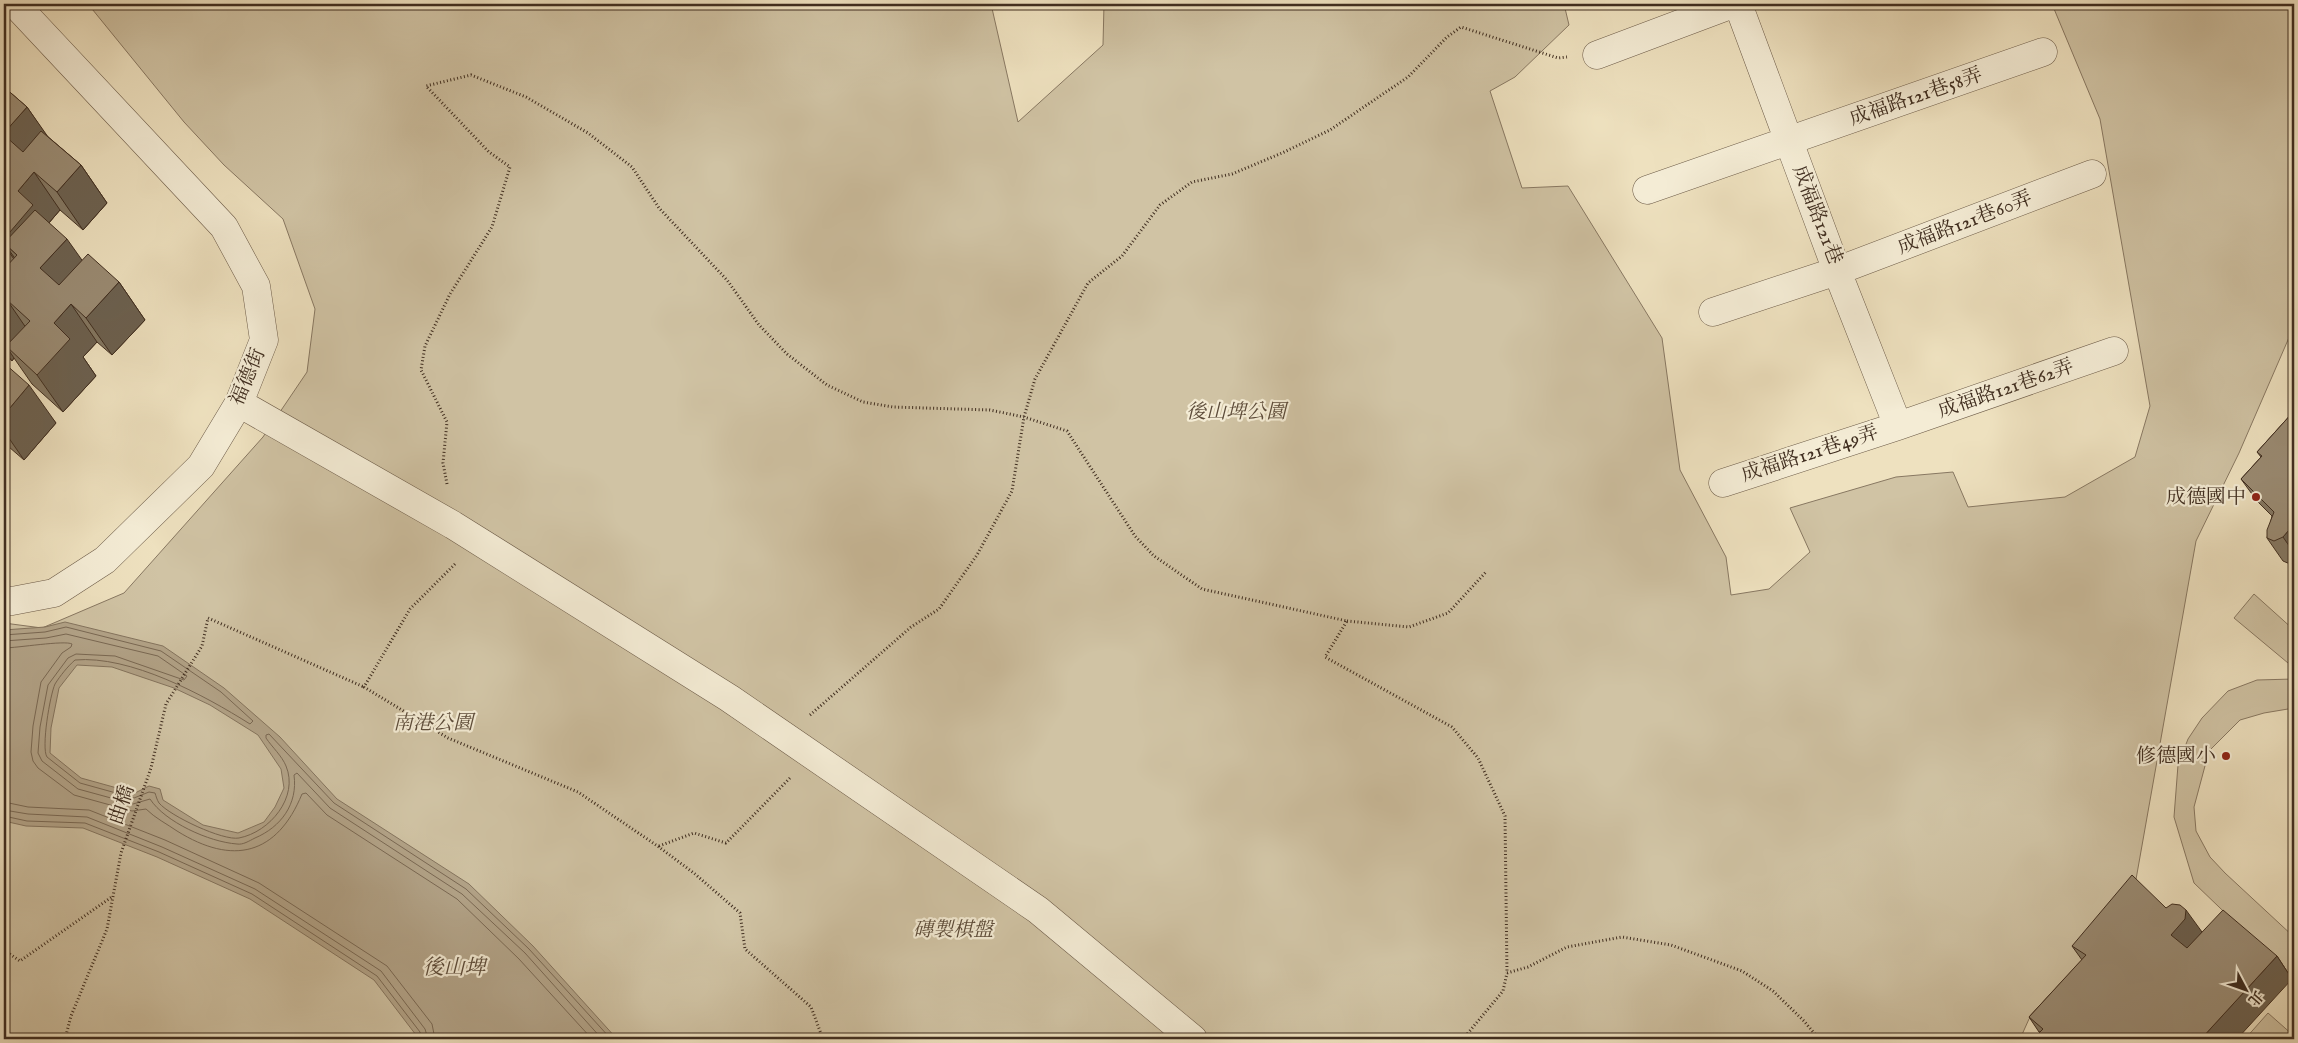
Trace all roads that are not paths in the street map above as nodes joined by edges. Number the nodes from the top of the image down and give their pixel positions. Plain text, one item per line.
1 (15, 4) edge
2 (1733, 4) edge
3 (1738, 4) edge
4 (2043, 52) dead end
5 (1598, 54) road end
6 (1789, 142) junction
7 (2092, 174) dead end
8 (1647, 190) dead end
9 (1837, 271) junction
10 (1714, 312) dead end
11 (2114, 351) dead end
12 (239, 403) junction
13 (1898, 426) junction
14 (1722, 483) dead end
15 (4, 600) edge
16 (1192, 1039) edge

1 - 12 street, 福德街
2 - 5 street
3 - 6 street, 成福路121巷
4 - 6 street, 成福路121巷58弄
6 - 8 street, 成福路121巷58弄
6 - 9 street, 成福路121巷
7 - 9 street, 成福路121巷60弄
9 - 10 street, 成福路121巷60弄
9 - 13 street, 成福路121巷
11 - 13 street, 成福路121巷62弄
12 - 15 street, 福德街
12 - 16 street
13 - 14 street, 成福路121巷49弄

